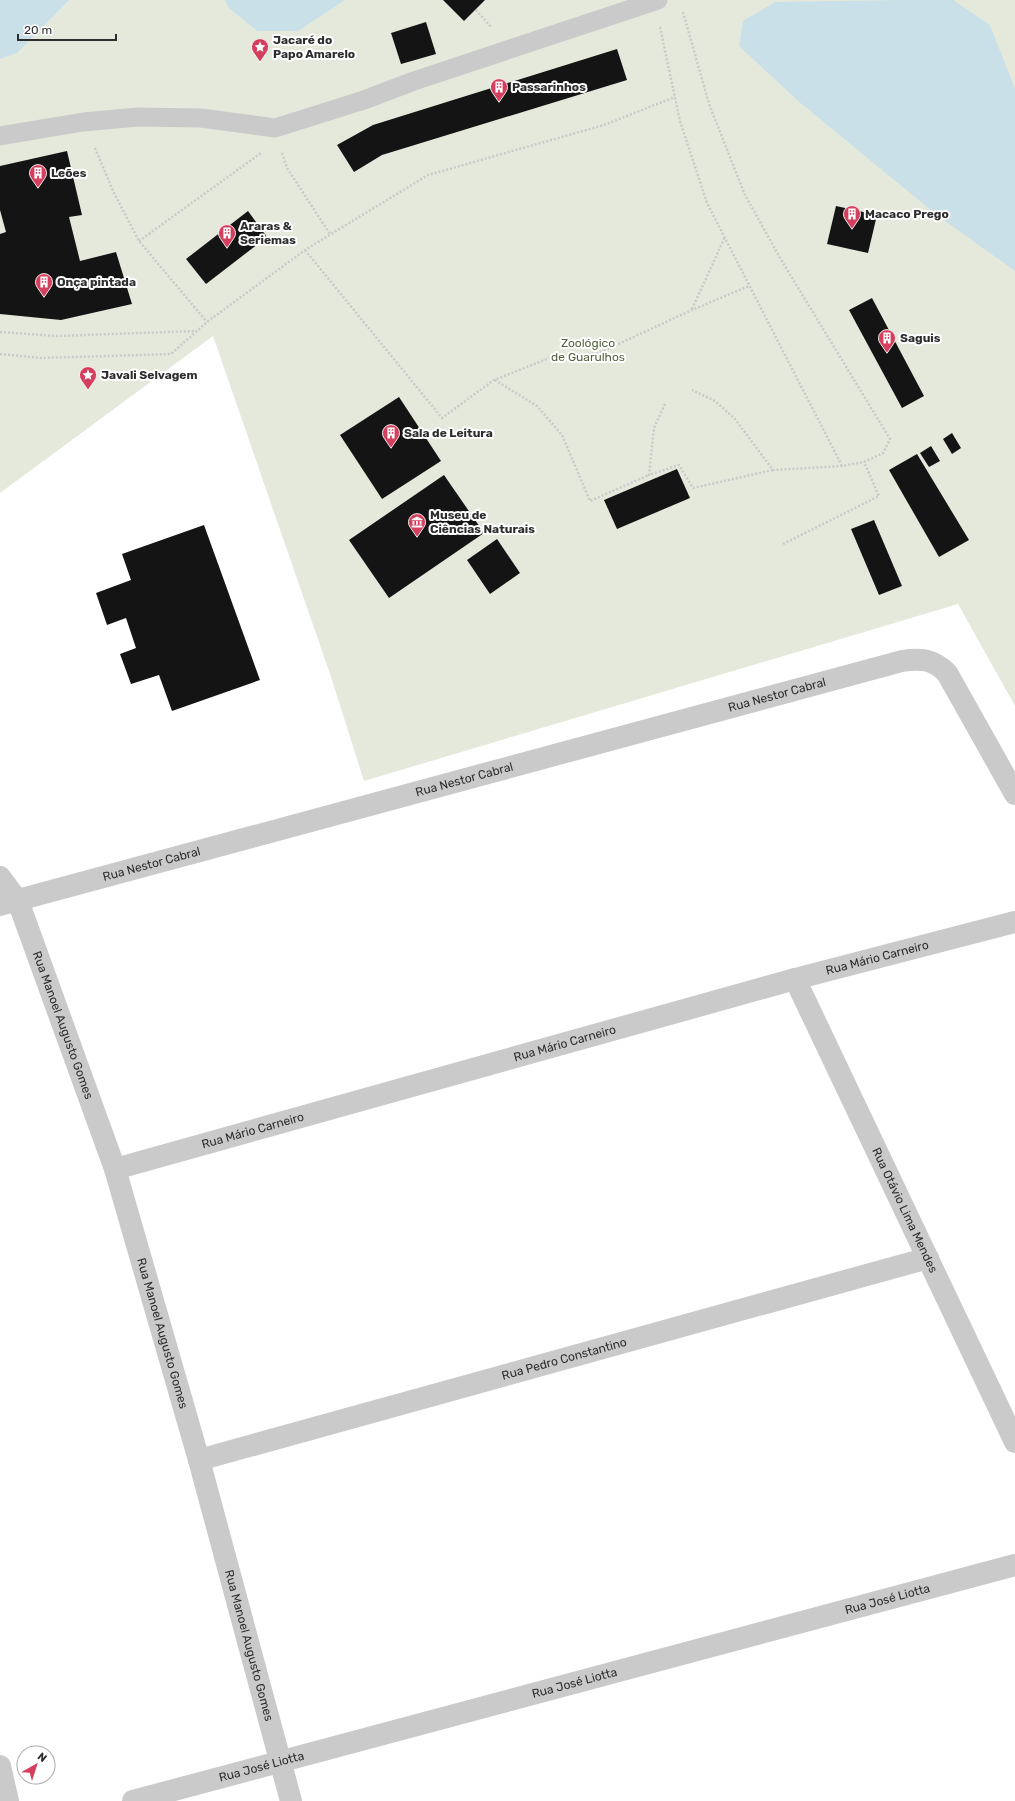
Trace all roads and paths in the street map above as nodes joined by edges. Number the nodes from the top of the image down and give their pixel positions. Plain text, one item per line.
1 (656, 0) edge
2 (682, 7) dead end
3 (675, 97) junction
4 (83, 122) junction
5 (275, 128) junction
6 (0, 136) edge
7 (330, 234) junction
8 (724, 237) junction
9 (305, 250) junction
10 (749, 286) junction
11 (692, 310) junction
12 (208, 322) junction
13 (197, 331) junction
14 (0, 332) edge
15 (0, 354) edge
16 (494, 380) junction
17 (692, 390) dead end
18 (665, 404) dead end
19 (864, 462) junction
20 (842, 466) junction
21 (773, 470) junction
22 (649, 476) junction
23 (783, 544) dead end
24 (1015, 794) edge
25 (0, 877) edge
26 (9, 903) edge
27 (1015, 922) edge
28 (795, 979) junction
29 (115, 1169) junction
30 (928, 1258) junction
31 (1015, 1442) edge
32 (199, 1460) junction
33 (1015, 1565) edge
34 (281, 1762) junction
35 (0, 1766) edge
36 (8, 1801) edge
37 (133, 1801) edge
38 (291, 1801) edge

1 - 3 path
1 - 5 lane
2 - 19 path
3 - 7 path
3 - 8 path
4 - 5 lane
4 - 6 lane
4 - 12 path
5 - 7 path
7 - 9 path
8 - 10 path
8 - 11 path
9 - 12 path
9 - 16 path
10 - 11 path
10 - 20 path
11 - 16 path
12 - 13 path
13 - 14 path
13 - 15 path
16 - 22 path
17 - 21 path
18 - 22 path
19 - 20 path
19 - 23 path
20 - 21 path
21 - 22 path
24 - 26 street, Rua Nestor Cabral
25 - 26 street, Rua Manoel Augusto Gomes
26 - 29 street, Rua Manoel Augusto Gomes
27 - 28 street, Rua Mário Carneiro
28 - 29 street, Rua Mário Carneiro
28 - 30 street, Rua Otávio Lima Mendes
29 - 32 street, Rua Manoel Augusto Gomes
30 - 31 street, Rua Otávio Lima Mendes
30 - 32 street, Rua Pedro Constantino
32 - 34 street, Rua Manoel Augusto Gomes
33 - 34 street, Rua José Liotta
34 - 37 street, Rua José Liotta
34 - 38 street, Rua Manoel Augusto Gomes
35 - 36 street

